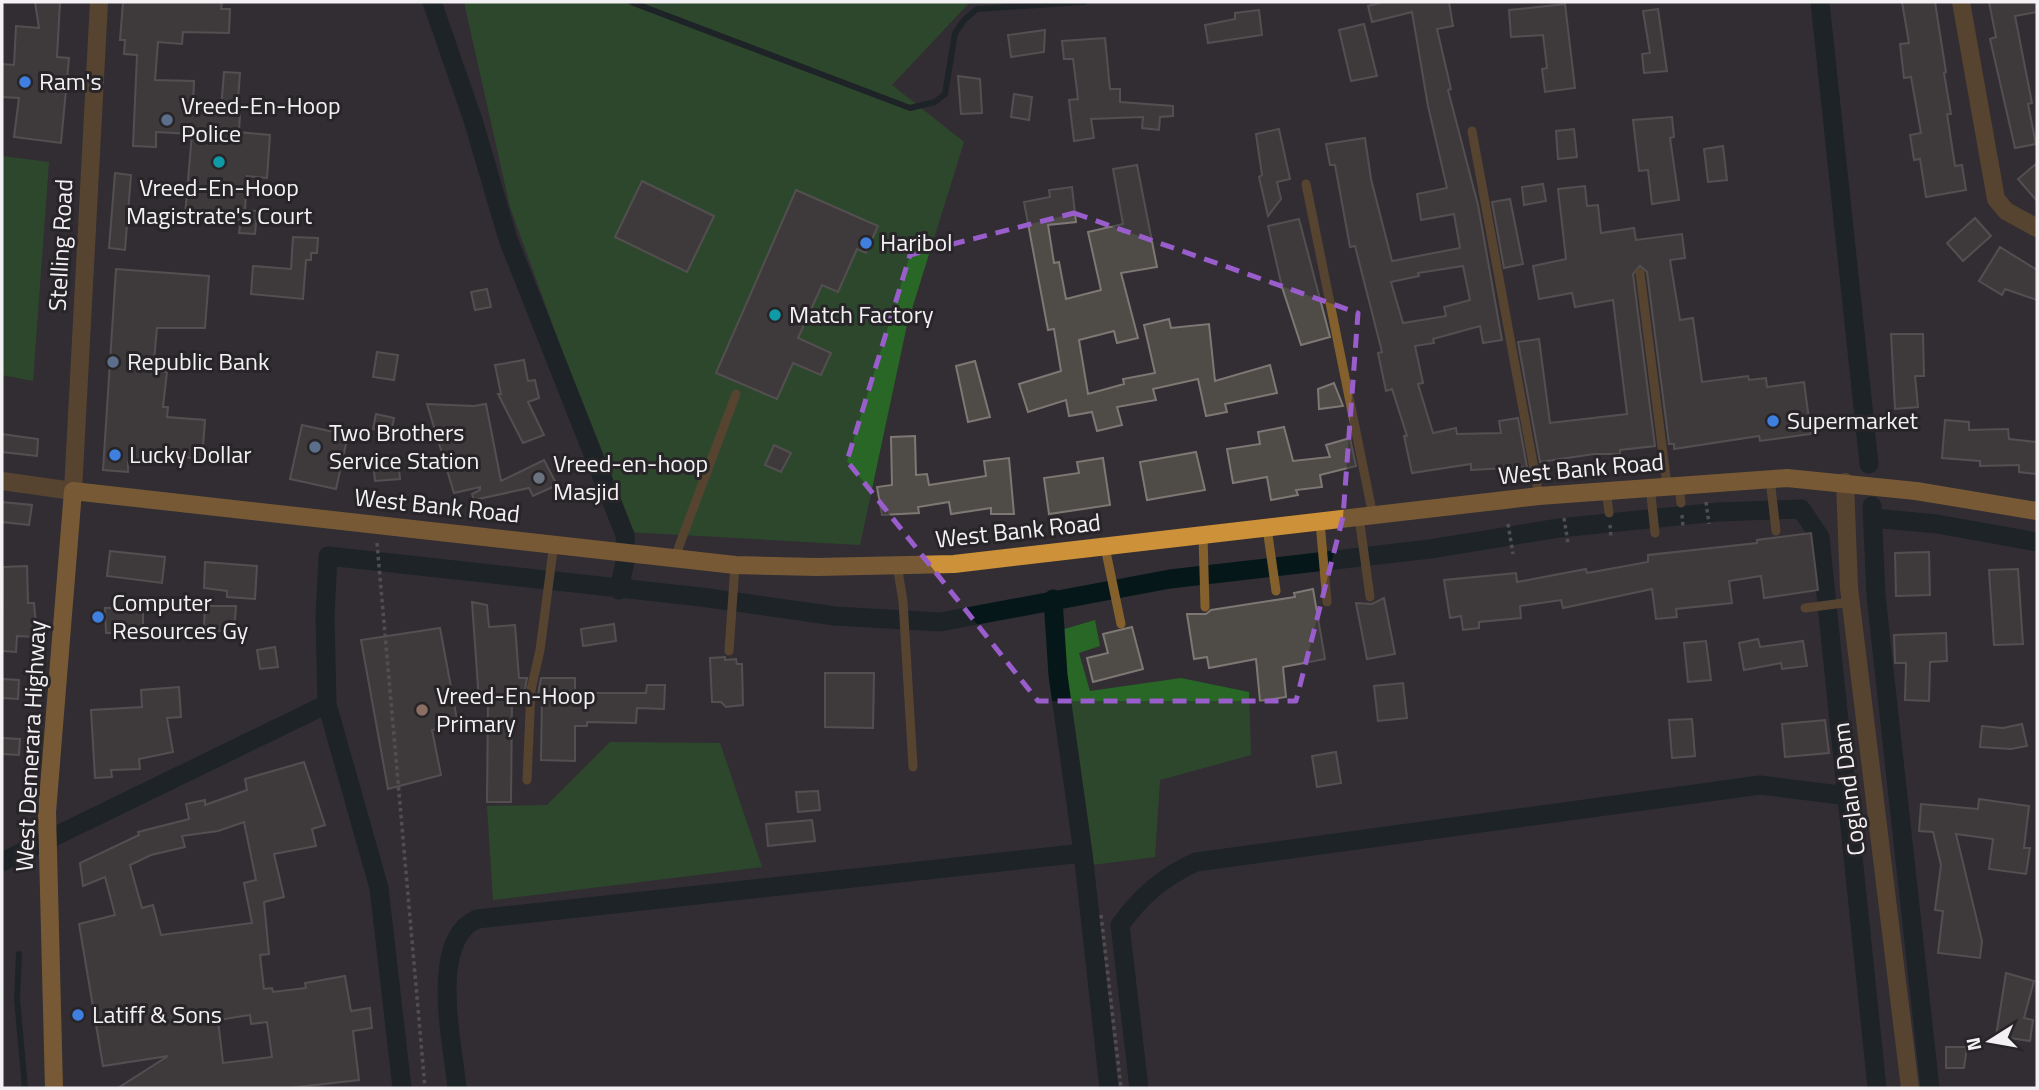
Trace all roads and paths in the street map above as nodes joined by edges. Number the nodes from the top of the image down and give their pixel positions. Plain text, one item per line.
1 (99, 2) edge
2 (1961, 2) edge
3 (1472, 131) dead end
4 (1306, 184) dead end
5 (2037, 228) edge
6 (1640, 273) dead end
7 (736, 394) dead end
8 (1770, 479) junction
9 (2, 481) edge
10 (1846, 482) junction
11 (1606, 489) junction
12 (1669, 490) junction
13 (73, 491) junction
14 (1705, 491) junction
15 (1539, 496) junction
16 (2037, 511) edge
17 (1609, 513) dead end
18 (1366, 516) junction
19 (1564, 518) dead end
20 (1508, 524) dead end
21 (1709, 524) dead end
22 (1775, 526) dead end
23 (1267, 528) junction
24 (1321, 530) junction
25 (1656, 533) dead end
26 (376, 536) dead end
27 (1203, 536) junction
28 (554, 542) junction
29 (1568, 543) dead end
30 (1105, 547) junction
31 (1513, 554) dead end
32 (676, 557) junction
33 (734, 565) junction
34 (897, 565) junction
35 (1276, 591) dead end
36 (1370, 597) dead end
37 (1326, 602) dead end
38 (1844, 603) junction
39 (1205, 607) dead end
40 (1805, 608) dead end
41 (1121, 624) dead end
42 (729, 652) dead end
43 (913, 767) dead end
44 (527, 780) dead end
45 (1101, 915) dead end
46 (54, 1088) edge
47 (425, 1088) edge
48 (1121, 1088) edge
49 (1910, 1088) edge

1 - 13 street, Stelling Road
2 - 5 street
3 - 15 lane
4 - 18 lane
6 - 12 lane
7 - 32 lane
8 - 10 main road, West Bank Road
8 - 14 main road, West Bank Road
8 - 22 lane
9 - 13 street, West Bank Road
10 - 16 main road, West Bank Road
10 - 38 street, Cogland Dam
11 - 12 main road, West Bank Road
11 - 15 main road, West Bank Road
11 - 17 lane
12 - 14 main road, West Bank Road
12 - 25 lane
13 - 28 main road, West Bank Road
13 - 46 main road, West Demerara Highway
14 - 21 path
15 - 18 main road, West Bank Road
18 - 24 main road, West Bank Road
18 - 36 lane
19 - 29 path
20 - 31 path
23 - 24 main road, West Bank Road
23 - 27 main road, West Bank Road
23 - 35 lane
24 - 37 lane
26 - 47 path
27 - 30 main road, West Bank Road
27 - 39 lane
28 - 32 main road, West Bank Road
28 - 44 lane
30 - 34 main road, West Bank Road
30 - 41 lane
32 - 33 main road, West Bank Road
33 - 34 main road, West Bank Road
33 - 42 lane
34 - 43 lane
38 - 40 lane
38 - 49 street, Cogland Dam
45 - 48 path

